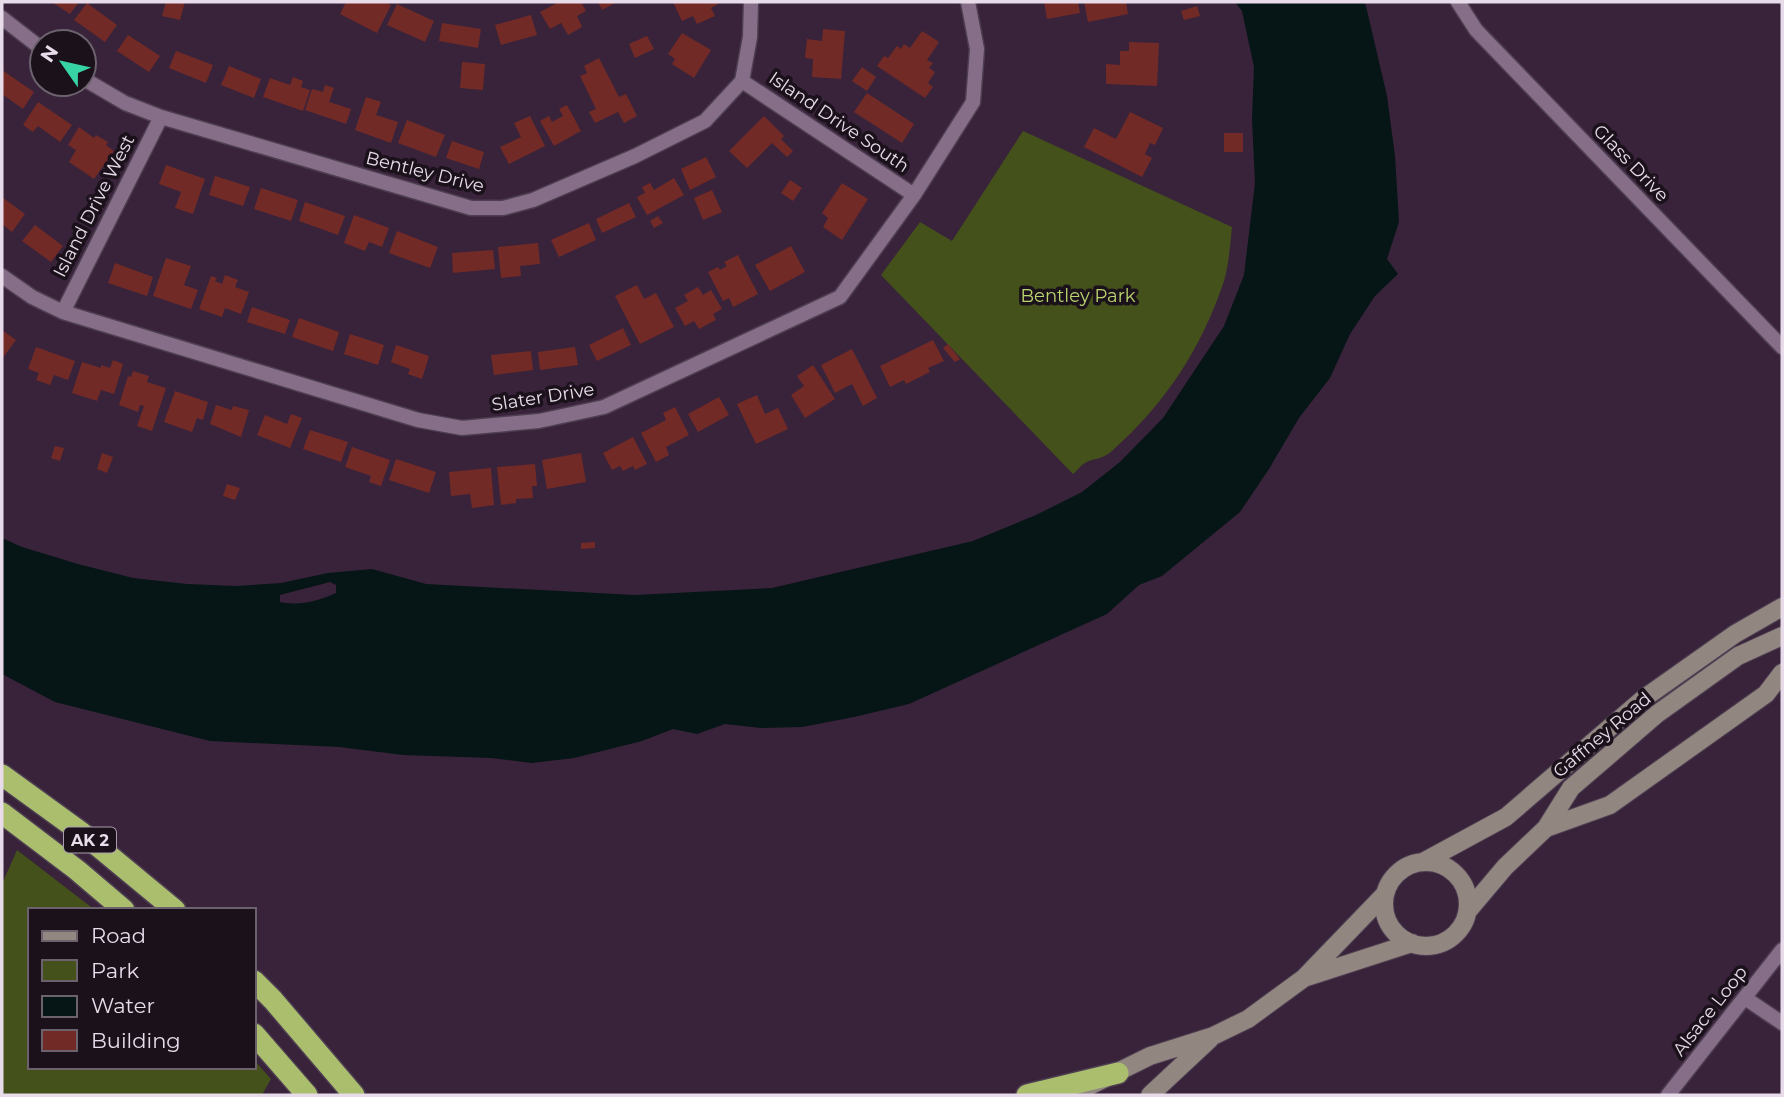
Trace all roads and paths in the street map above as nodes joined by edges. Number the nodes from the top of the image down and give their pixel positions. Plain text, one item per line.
1 (751, 2) edge
2 (968, 2) edge
3 (1458, 2) edge
4 (2, 18) edge
5 (28, 38) edge
6 (742, 81) junction
7 (98, 87) edge
8 (160, 117) junction
9 (914, 195) junction
10 (2, 276) edge
11 (62, 313) junction
12 (1782, 347) edge
13 (1782, 607) edge
14 (1782, 636) edge
15 (1782, 673) edge
16 (2, 775) edge
17 (2, 813) edge
18 (1546, 828) junction
19 (1423, 862) junction
20 (1385, 894) junction
21 (122, 908) edge
22 (173, 908) edge
23 (1468, 912) junction
24 (1412, 943) junction
25 (1782, 950) edge
26 (1304, 978) junction
27 (256, 983) edge
28 (1745, 998) junction
29 (274, 1000) junction
30 (1782, 1023) edge
31 (1213, 1036) junction
32 (257, 1037) edge
33 (1118, 1073) junction
34 (296, 1095) edge
35 (307, 1095) edge
36 (354, 1095) edge
37 (372, 1095) edge
38 (1027, 1095) edge
39 (1071, 1095) edge
40 (1094, 1095) edge
41 (1150, 1095) edge
42 (1668, 1095) edge

1 - 6 street
2 - 9 street, Slater Drive
3 - 12 street, Glass Drive
4 - 5 street
6 - 8 street, Bentley Drive
6 - 9 street, Island Drive South
7 - 8 street, Bentley Drive
8 - 11 street, Island Drive West
9 - 11 street, Slater Drive
10 - 11 street, Slater Drive
13 - 19 main road, Gaffney Road
14 - 18 main road, Gaffney Road
15 - 18 main road, Gaffney Road
16 - 22 highway, AK 2
17 - 21 highway, AK 2
18 - 23 main road, Gaffney Road
19 - 20 main road
19 - 23 main road
20 - 24 main road
20 - 26 main road
23 - 24 main road
24 - 26 main road
25 - 28 street, Alsace Loop
26 - 31 main road
27 - 29 highway
28 - 30 street
28 - 42 street, Alsace Loop
29 - 36 highway
29 - 37 highway
31 - 33 main road
31 - 41 main road
32 - 34 highway
32 - 35 highway
33 - 38 highway
33 - 39 main road
33 - 40 highway

